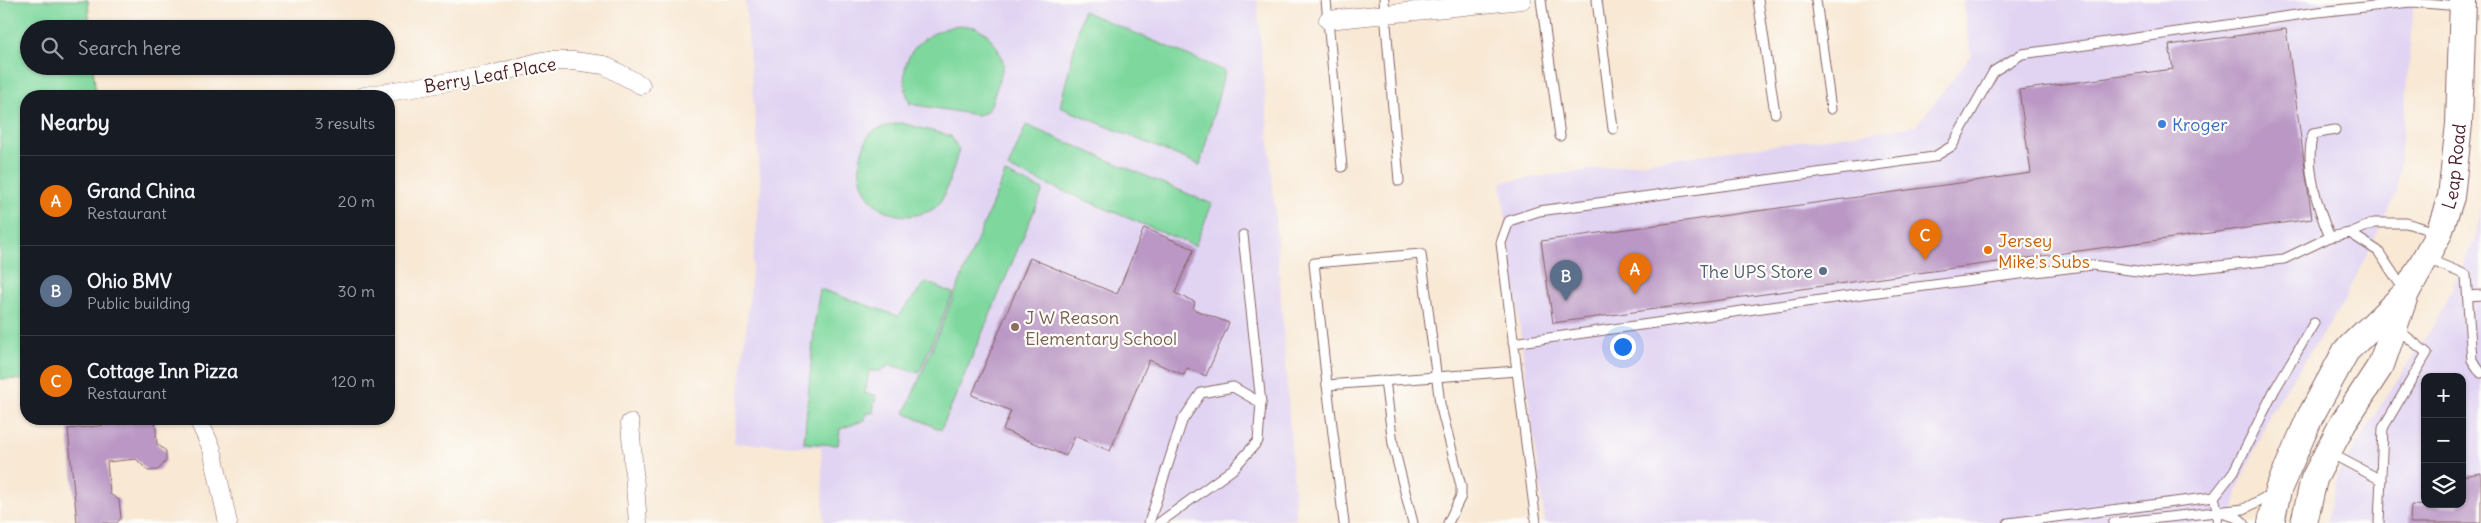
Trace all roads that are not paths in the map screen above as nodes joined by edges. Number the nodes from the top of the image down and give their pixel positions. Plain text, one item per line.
1 (1326, 0) edge
2 (1522, 0) edge
3 (1540, 0) edge
4 (1597, 0) edge
5 (1758, 0) edge
6 (1816, 0) edge
7 (2463, 3) edge
8 (1384, 8) edge
9 (1328, 20) junction
10 (641, 85) dead end
11 (395, 91) edge
12 (1831, 109) dead end
13 (1775, 113) dead end
14 (1613, 129) dead end
15 (2336, 130) dead end
16 (1560, 136) dead end
17 (1342, 167) dead end
18 (1399, 181) dead end
19 (2350, 233) junction
20 (2439, 233) junction
21 (1243, 235) dead end
22 (2330, 237) junction
23 (2426, 258) junction
24 (2406, 293) junction
25 (2481, 295) edge
26 (2470, 296) junction
27 (2314, 323) dead end
28 (2394, 327) junction
29 (1513, 343) junction
30 (1517, 371) junction
31 (2481, 373) edge
32 (1436, 376) junction
33 (1385, 380) junction
34 (1327, 385) junction
35 (1261, 403) junction
36 (630, 423) dead end
37 (201, 425) edge
38 (2328, 452) junction
39 (2381, 480) junction
40 (2278, 490) junction
41 (2214, 497) junction
42 (2218, 513) junction
43 (228, 523) edge
44 (638, 523) edge
45 (1150, 523) edge
46 (1159, 523) edge
47 (1344, 523) edge
48 (1413, 523) edge
49 (1448, 523) edge
50 (1536, 523) edge
51 (2008, 523) edge
52 (2113, 523) edge
53 (2217, 523) edge
54 (2244, 523) edge
55 (2271, 523) edge
56 (2304, 523) edge
57 (2379, 523) edge

1 - 9 lane
2 - 8 street
3 - 16 lane
4 - 14 lane
5 - 13 lane
6 - 12 lane
7 - 20 street, Leap Road
7 - 29 lane
8 - 9 street
8 - 18 lane
9 - 17 lane
10 - 11 street, Berry Leaf Place
15 - 22 lane
19 - 20 lane
19 - 22 lane
19 - 24 lane
20 - 23 street, Leap Road
21 - 35 lane
22 - 29 lane
23 - 24 street, Leap Road
23 - 26 lane
24 - 28 street, Leap Road
24 - 40 street, Leap Road
25 - 26 lane
26 - 31 lane
27 - 41 lane
28 - 38 street, Leap Road
28 - 39 lane
29 - 30 lane
30 - 32 lane
30 - 50 lane
32 - 33 lane
32 - 34 lane
32 - 49 lane
33 - 34 lane
33 - 48 lane
34 - 47 lane
35 - 45 lane
35 - 46 lane
36 - 44 street
37 - 43 street
38 - 39 lane
38 - 56 street, Leap Road
39 - 57 lane
40 - 42 lane
40 - 55 street, Leap Road
41 - 42 lane
41 - 51 lane
42 - 52 lane
42 - 53 lane
42 - 54 lane

